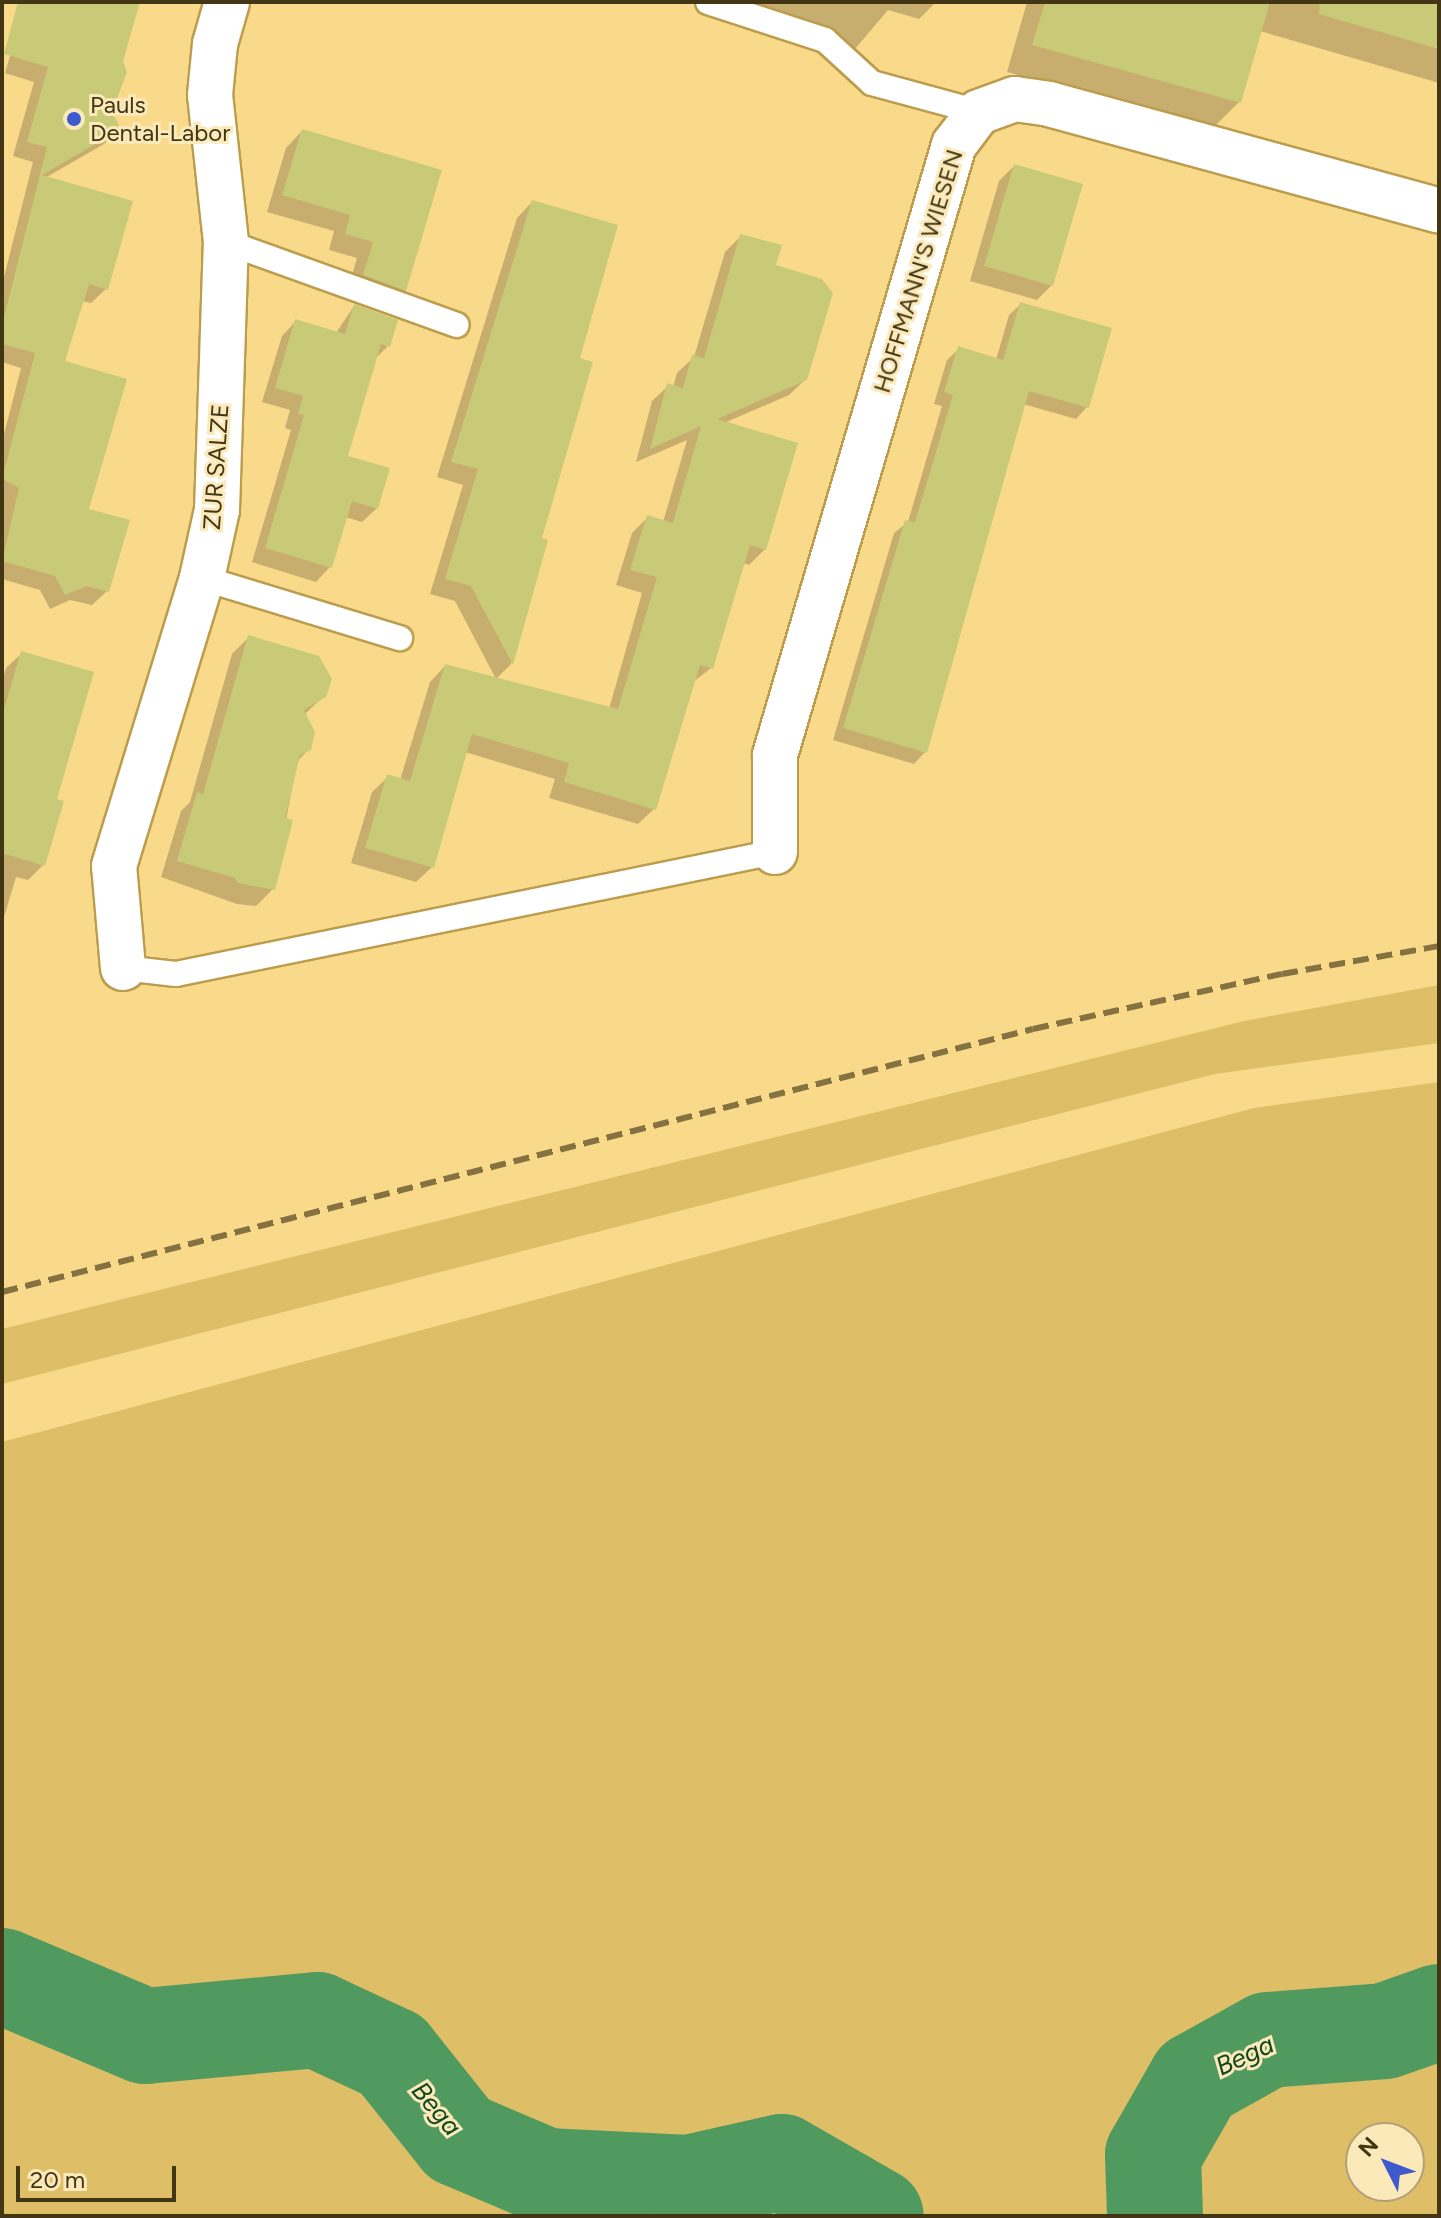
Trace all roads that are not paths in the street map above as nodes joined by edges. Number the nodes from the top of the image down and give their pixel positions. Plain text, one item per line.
1 (227, 2) edge
2 (708, 2) edge
3 (979, 112) junction
4 (1439, 211) edge
5 (226, 242) junction
6 (457, 325) dead end
7 (202, 578) junction
8 (400, 638) dead end
9 (775, 852) joint
10 (123, 968) joint

1 - 5 street, ZUR SALZE
2 - 3 lane
3 - 4 street
3 - 9 street, HOFFMANN'S WIESEN
5 - 6 lane
5 - 7 street, ZUR SALZE
7 - 8 lane
7 - 10 street, ZUR SALZE
9 - 10 lane

